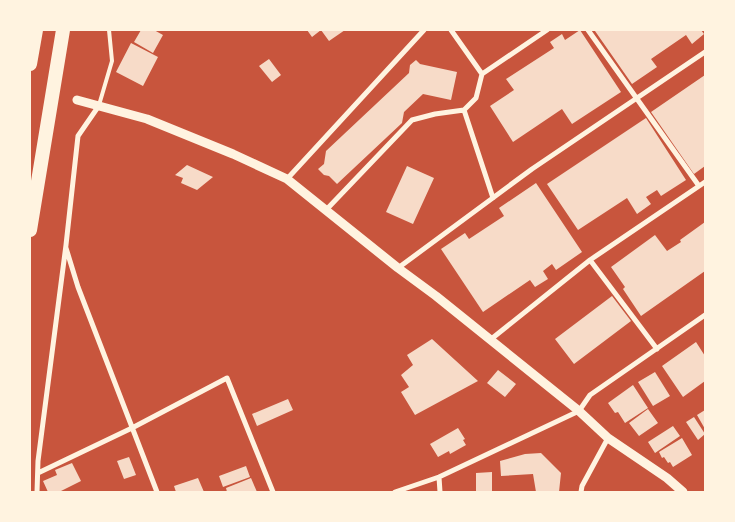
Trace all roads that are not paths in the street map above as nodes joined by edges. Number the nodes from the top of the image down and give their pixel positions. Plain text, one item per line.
1 (36, 30) edge
2 (63, 30) edge
3 (109, 30) edge
4 (424, 30) edge
5 (451, 30) edge
6 (546, 30) edge
7 (588, 30) edge
8 (705, 52) edge
9 (30, 64) edge
10 (482, 74) junction
11 (637, 99) junction
12 (77, 100) dead end
13 (98, 107) junction
14 (464, 110) junction
15 (287, 179) junction
16 (705, 182) edge
17 (699, 186) junction
18 (493, 198) junction
19 (326, 210) junction
20 (30, 230) edge
21 (66, 245) junction
22 (590, 260) junction
23 (398, 268) junction
24 (705, 315) edge
25 (490, 340) junction
26 (657, 349) junction
27 (579, 411) junction
28 (132, 428) junction
29 (608, 438) junction
30 (38, 473) junction
31 (439, 477) junction
32 (38, 492) edge
33 (157, 492) edge
34 (273, 492) edge
35 (395, 492) edge
36 (440, 492) edge
37 (581, 492) edge
38 (683, 492) edge

1 - 9 highway
2 - 20 highway
3 - 13 lane
4 - 15 street
5 - 10 street
6 - 10 street
7 - 11 street
8 - 11 street
10 - 14 street
11 - 17 street
11 - 18 street
12 - 13 street
13 - 15 street
13 - 21 street
14 - 18 street
14 - 19 street
15 - 19 street
16 - 17 street
17 - 22 street
18 - 23 street
19 - 23 street
21 - 28 street
21 - 30 street
22 - 25 street
22 - 26 street
23 - 25 street
24 - 26 street
25 - 27 street
26 - 27 street
27 - 29 street
27 - 31 street
28 - 30 street
28 - 33 street
28 - 34 street
29 - 37 street
29 - 38 street
30 - 32 street
31 - 35 street
31 - 36 street

